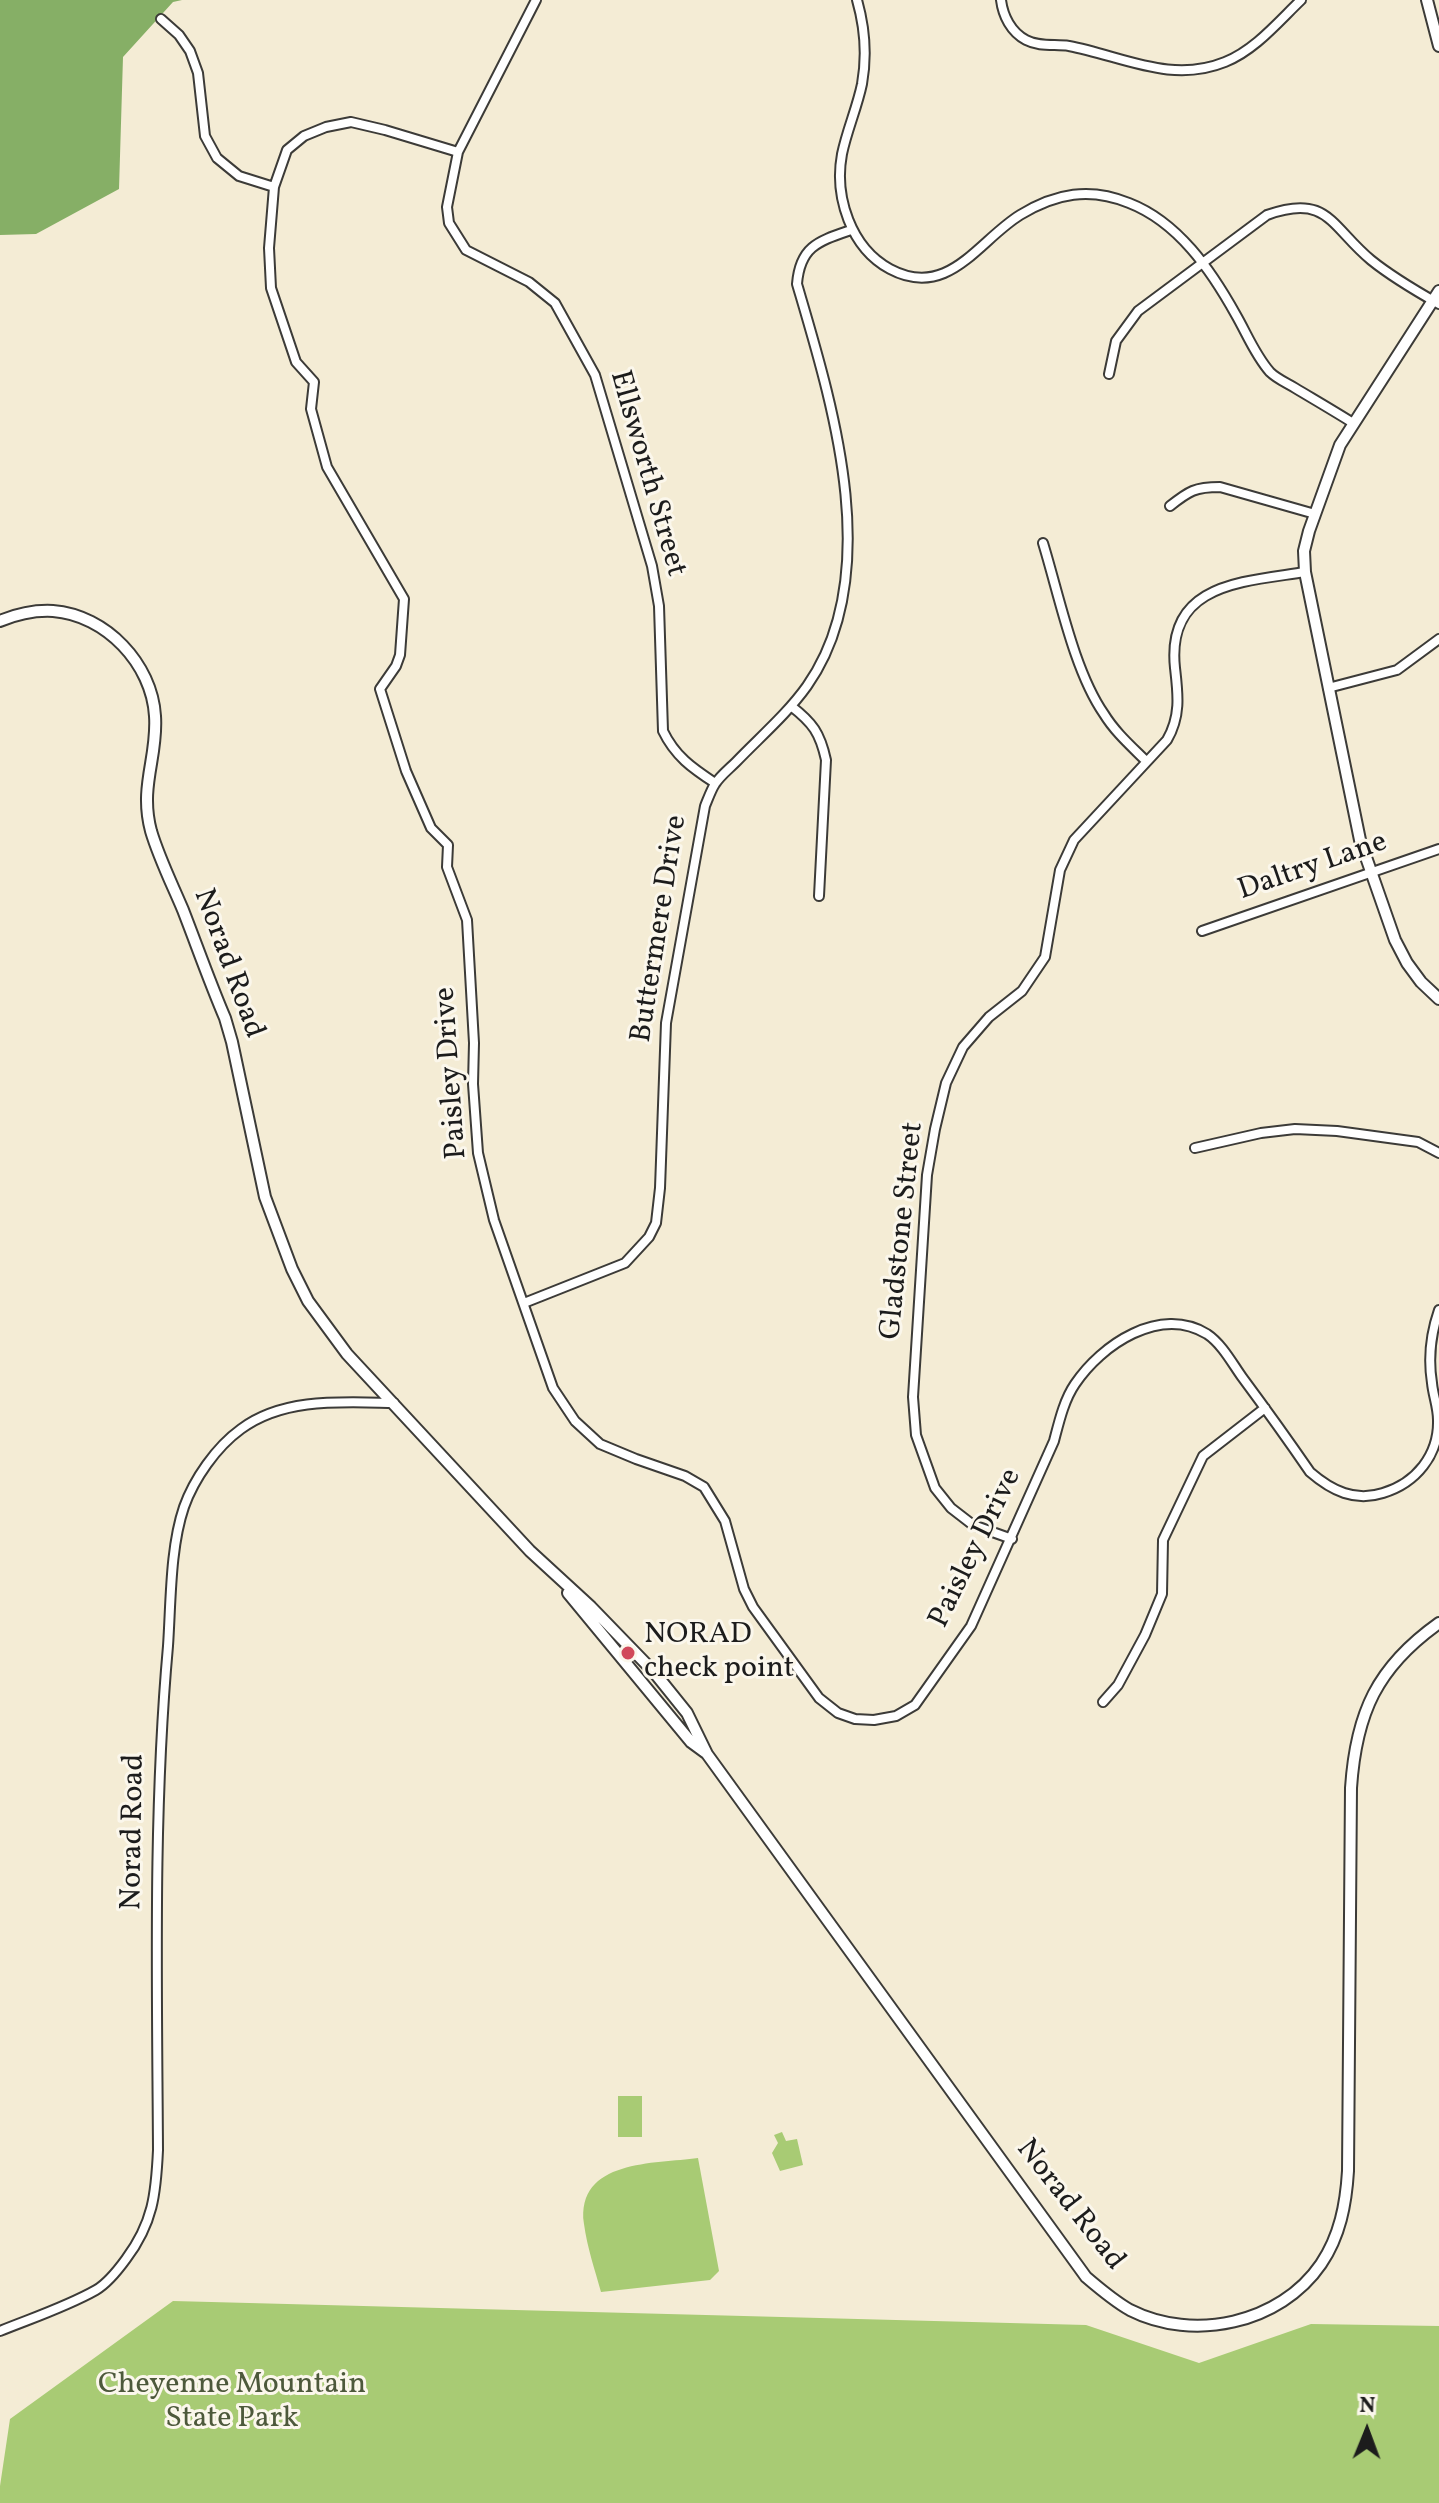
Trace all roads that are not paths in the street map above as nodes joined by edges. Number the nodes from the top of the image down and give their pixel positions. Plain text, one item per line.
1 (536, 0) edge
2 (857, 0) edge
3 (1001, 0) edge
4 (1301, 0) edge
5 (1427, 0) edge
6 (161, 19) dead end
7 (1439, 46) edge
8 (458, 152) junction
9 (274, 187) junction
10 (851, 230) junction
11 (1202, 263) junction
12 (1437, 299) edge
13 (1109, 374) dead end
14 (1353, 423) junction
15 (1170, 506) dead end
16 (1315, 514) junction
17 (1043, 543) dead end
18 (1305, 572) junction
19 (0, 621) edge
20 (1439, 639) edge
21 (1328, 688) junction
22 (791, 706) junction
23 (1146, 761) junction
24 (715, 783) junction
25 (1439, 849) edge
26 (1372, 873) junction
27 (819, 896) dead end
28 (1202, 931) dead end
29 (1439, 999) edge
30 (1195, 1148) dead end
31 (1439, 1153) edge
32 (524, 1303) junction
33 (1439, 1310) edge
34 (394, 1403) junction
35 (1265, 1408) junction
36 (1012, 1539) junction
37 (552, 1572) junction
38 (1439, 1623) edge
39 (1103, 1702) dead end
40 (707, 1754) junction
41 (0, 2331) edge

1 - 8 street, Ellsworth Street
2 - 10 street
3 - 4 street
5 - 7 street
6 - 9 street
8 - 9 street
8 - 24 street, Ellsworth Street
9 - 32 street, Paisley Drive
10 - 11 street
10 - 22 street, Buttermere Drive
11 - 12 street
11 - 13 street
11 - 14 street
12 - 14 street
14 - 16 street
15 - 16 street
16 - 18 street
17 - 23 street
18 - 21 street
18 - 23 street, Gladstone Street
19 - 34 street, Norad Road
20 - 21 street
21 - 26 street
22 - 24 street, Buttermere Drive
22 - 27 street
23 - 36 street, Gladstone Street
24 - 32 street, Buttermere Drive
25 - 26 street, Daltry Lane
26 - 28 street, Daltry Lane
26 - 29 street
30 - 31 street
32 - 36 street, Paisley Drive
33 - 35 street, Paisley Drive
34 - 37 street, Norad Road
34 - 41 street, Norad Road
35 - 36 street, Paisley Drive
35 - 39 street
37 - 40 street, Norad Road
37 - 40 street, Norad Road
38 - 40 street, Norad Road

